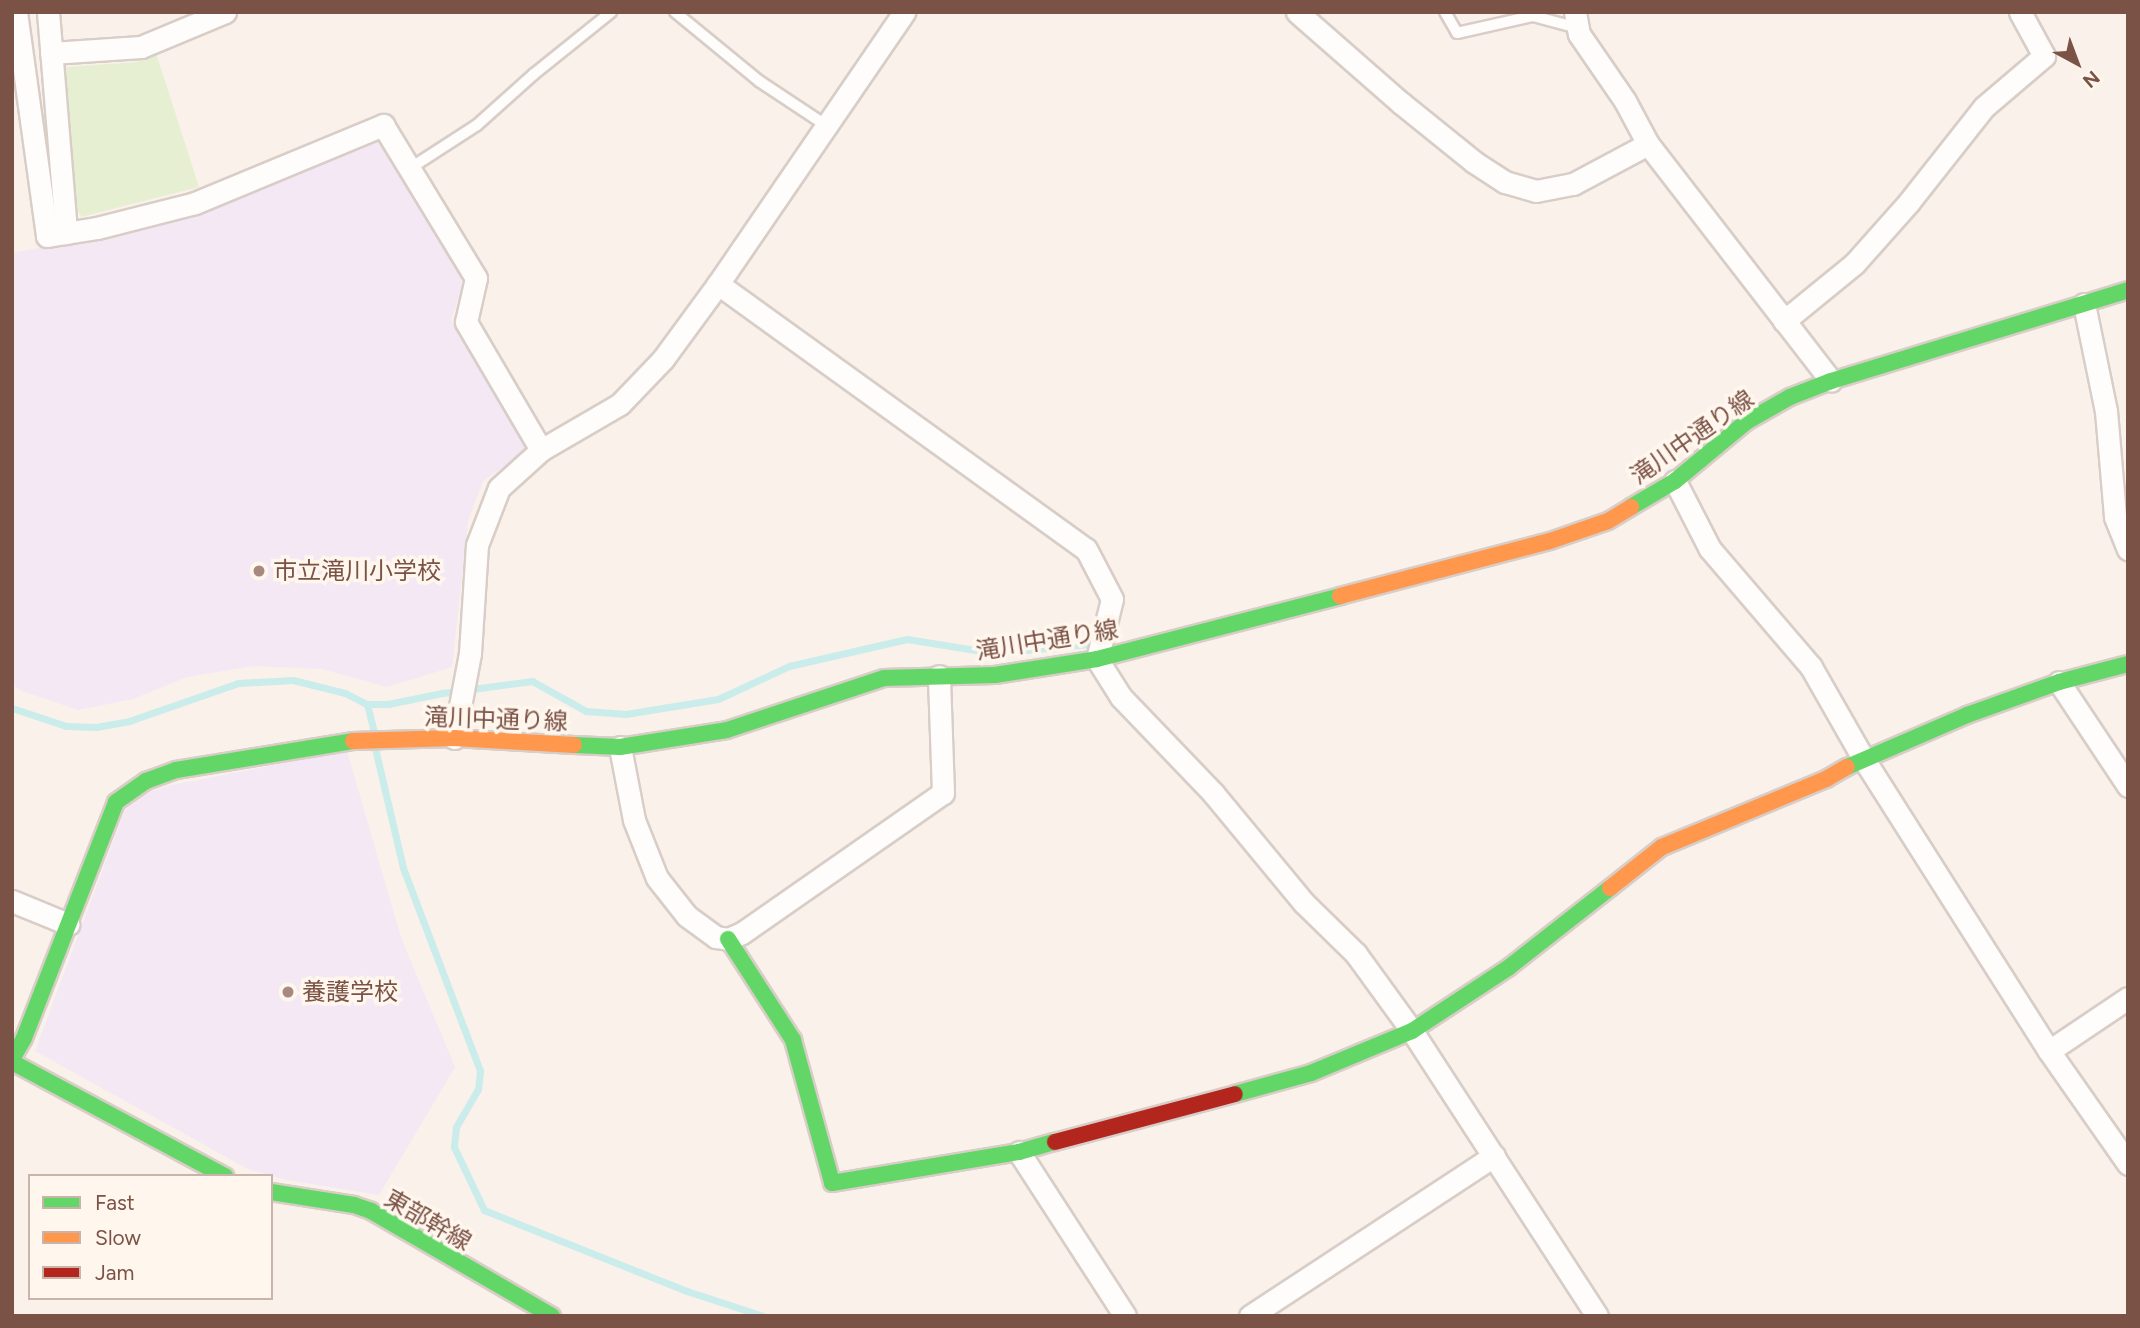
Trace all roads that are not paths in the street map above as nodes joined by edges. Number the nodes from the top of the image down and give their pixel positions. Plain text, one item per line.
1 (16, 12) edge
2 (48, 12) edge
3 (225, 12) edge
4 (611, 12) edge
5 (675, 12) edge
6 (904, 12) edge
7 (1297, 12) edge
8 (1445, 12) edge
9 (2020, 12) edge
10 (1576, 20) edge
11 (51, 53) junction
12 (827, 126) junction
13 (1648, 144) junction
14 (409, 169) junction
15 (66, 233) junction
16 (718, 284) junction
17 (2128, 290) edge
18 (2084, 304) junction
19 (1784, 321) junction
20 (1831, 381) junction
21 (541, 450) junction
22 (1675, 481) junction
23 (2128, 549) edge
24 (1097, 659) junction
25 (2128, 664) edge
26 (939, 676) junction
27 (2059, 682) junction
28 (454, 738) junction
29 (620, 747) junction
30 (1863, 758) junction
31 (2128, 786) edge
32 (12, 901) edge
33 (68, 924) junction
34 (728, 939) junction
35 (2128, 998) edge
36 (1412, 1031) junction
37 (2049, 1051) junction
38 (12, 1060) edge
39 (1019, 1152) junction
40 (1494, 1156) junction
41 (2128, 1164) edge
42 (221, 1174) edge
43 (273, 1192) edge
44 (552, 1316) edge
45 (1125, 1316) edge
46 (1250, 1316) edge
47 (1597, 1316) edge

1 - 15 street
2 - 11 street
3 - 11 street
4 - 14 lane
5 - 12 lane
6 - 12 street
7 - 13 street
8 - 10 lane
9 - 19 street
10 - 13 street
11 - 15 street
12 - 16 street
13 - 19 street
14 - 15 street
14 - 21 street
16 - 21 street
16 - 24 street
17 - 18 street, 滝川中通り線
18 - 20 street, 滝川中通り線
18 - 23 street
19 - 20 street
20 - 22 street, 滝川中通り線
21 - 28 street
22 - 24 street, 滝川中通り線
22 - 30 street
24 - 26 street, 滝川中通り線
24 - 36 street
25 - 27 street
26 - 29 street, 滝川中通り線
26 - 34 street
27 - 30 street
27 - 31 street
28 - 29 street, 滝川中通り線
28 - 33 street, 滝川中通り線
29 - 34 street
30 - 36 street
30 - 37 street
32 - 33 street
33 - 38 street, 滝川中通り線
34 - 39 street
35 - 37 street
36 - 39 street
36 - 40 street
37 - 41 street
38 - 42 street
39 - 45 street
40 - 46 street
40 - 47 street
43 - 44 street, 東部幹線

